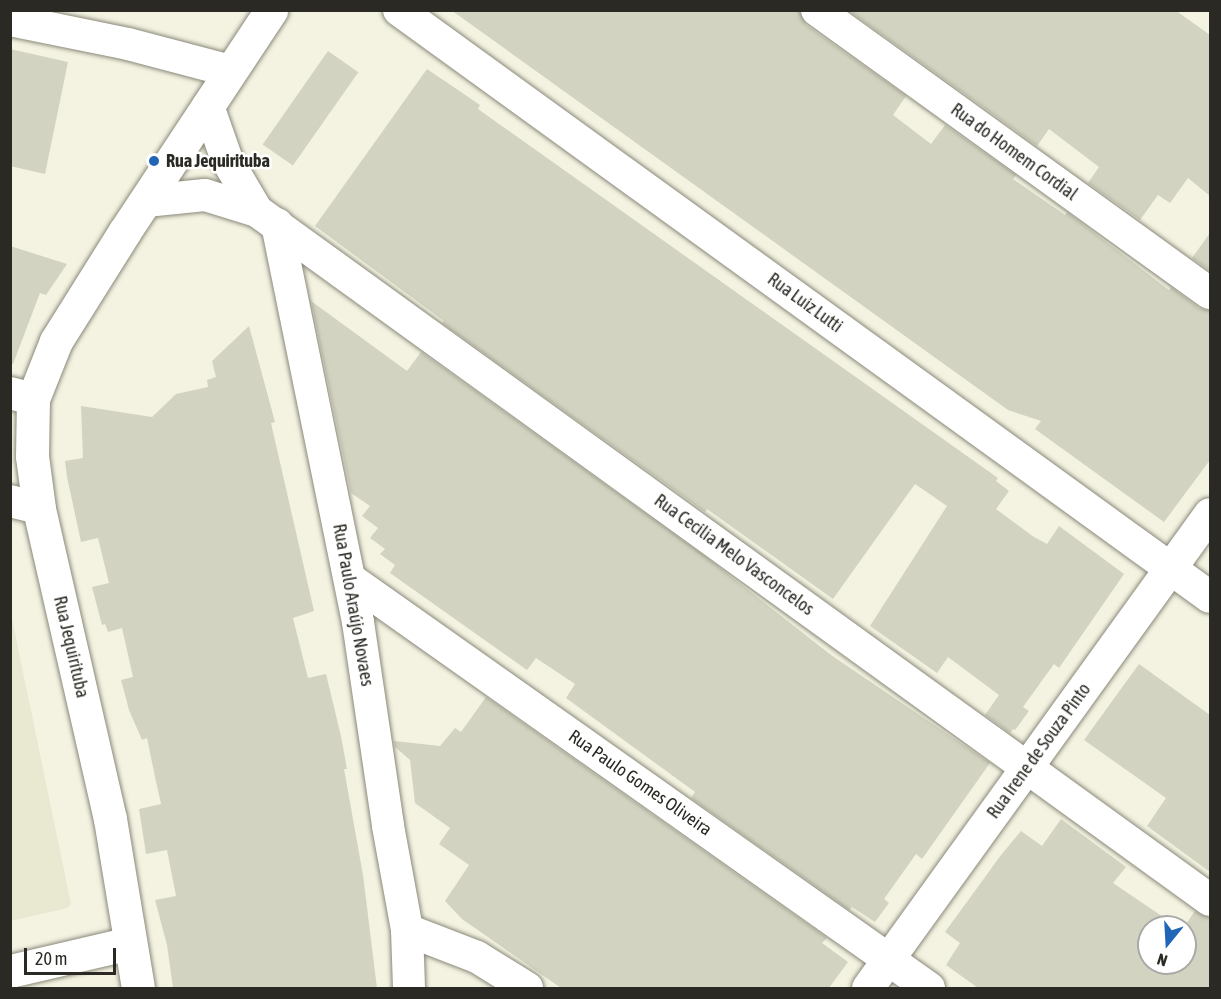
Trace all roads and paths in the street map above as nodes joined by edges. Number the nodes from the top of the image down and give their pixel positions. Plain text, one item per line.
1 (271, 10) edge
2 (399, 10) edge
3 (817, 10) edge
4 (10, 20) edge
5 (230, 71) junction
6 (208, 106) junction
7 (146, 201) junction
8 (267, 217) junction
9 (1210, 293) edge
10 (22, 396) edge
11 (25, 505) edge
12 (1210, 514) edge
13 (1172, 569) junction
14 (350, 579) junction
15 (1210, 597) edge
16 (1027, 767) junction
17 (1210, 900) edge
18 (407, 930) junction
19 (130, 943) junction
20 (889, 960) junction
21 (10, 971) edge
22 (138, 988) edge
23 (409, 988) edge
24 (527, 988) edge
25 (868, 988) edge
26 (929, 988) edge

1 - 5 street, Rua Jequirituba
2 - 13 street, Rua Luiz Lutti
3 - 9 street, Rua do Homem Cordial
4 - 5 street
5 - 6 street, Rua Jequirituba
6 - 7 street, Rua Jequirituba
6 - 8 street, Rua Cecília Melo Vasconcelos
7 - 8 street, Rua Cecília Melo Vasconcelos
7 - 10 street, Rua Jequirituba
8 - 14 street, Rua Paulo Araújo Novaes
8 - 16 street, Rua Cecília Melo Vasconcelos
10 - 11 street, Rua Jequirituba
11 - 19 street, Rua Jequirituba
12 - 13 street, Rua Irene de Souza Pinto
13 - 15 street, Rua Luiz Lutti
13 - 16 street, Rua Irene de Souza Pinto
14 - 18 street, Rua Paulo Araújo Novaes
14 - 20 street, Rua Paulo Gomes Oliveira
16 - 17 street, Rua Cecília Melo Vasconcelos
16 - 20 street, Rua Irene de Souza Pinto
18 - 23 street, Rua Paulo Araújo Novaes
18 - 24 street
19 - 21 street
19 - 22 street, Rua Jequirituba
20 - 25 street, Rua Irene de Souza Pinto
20 - 26 street, Rua Paulo Gomes Oliveira

